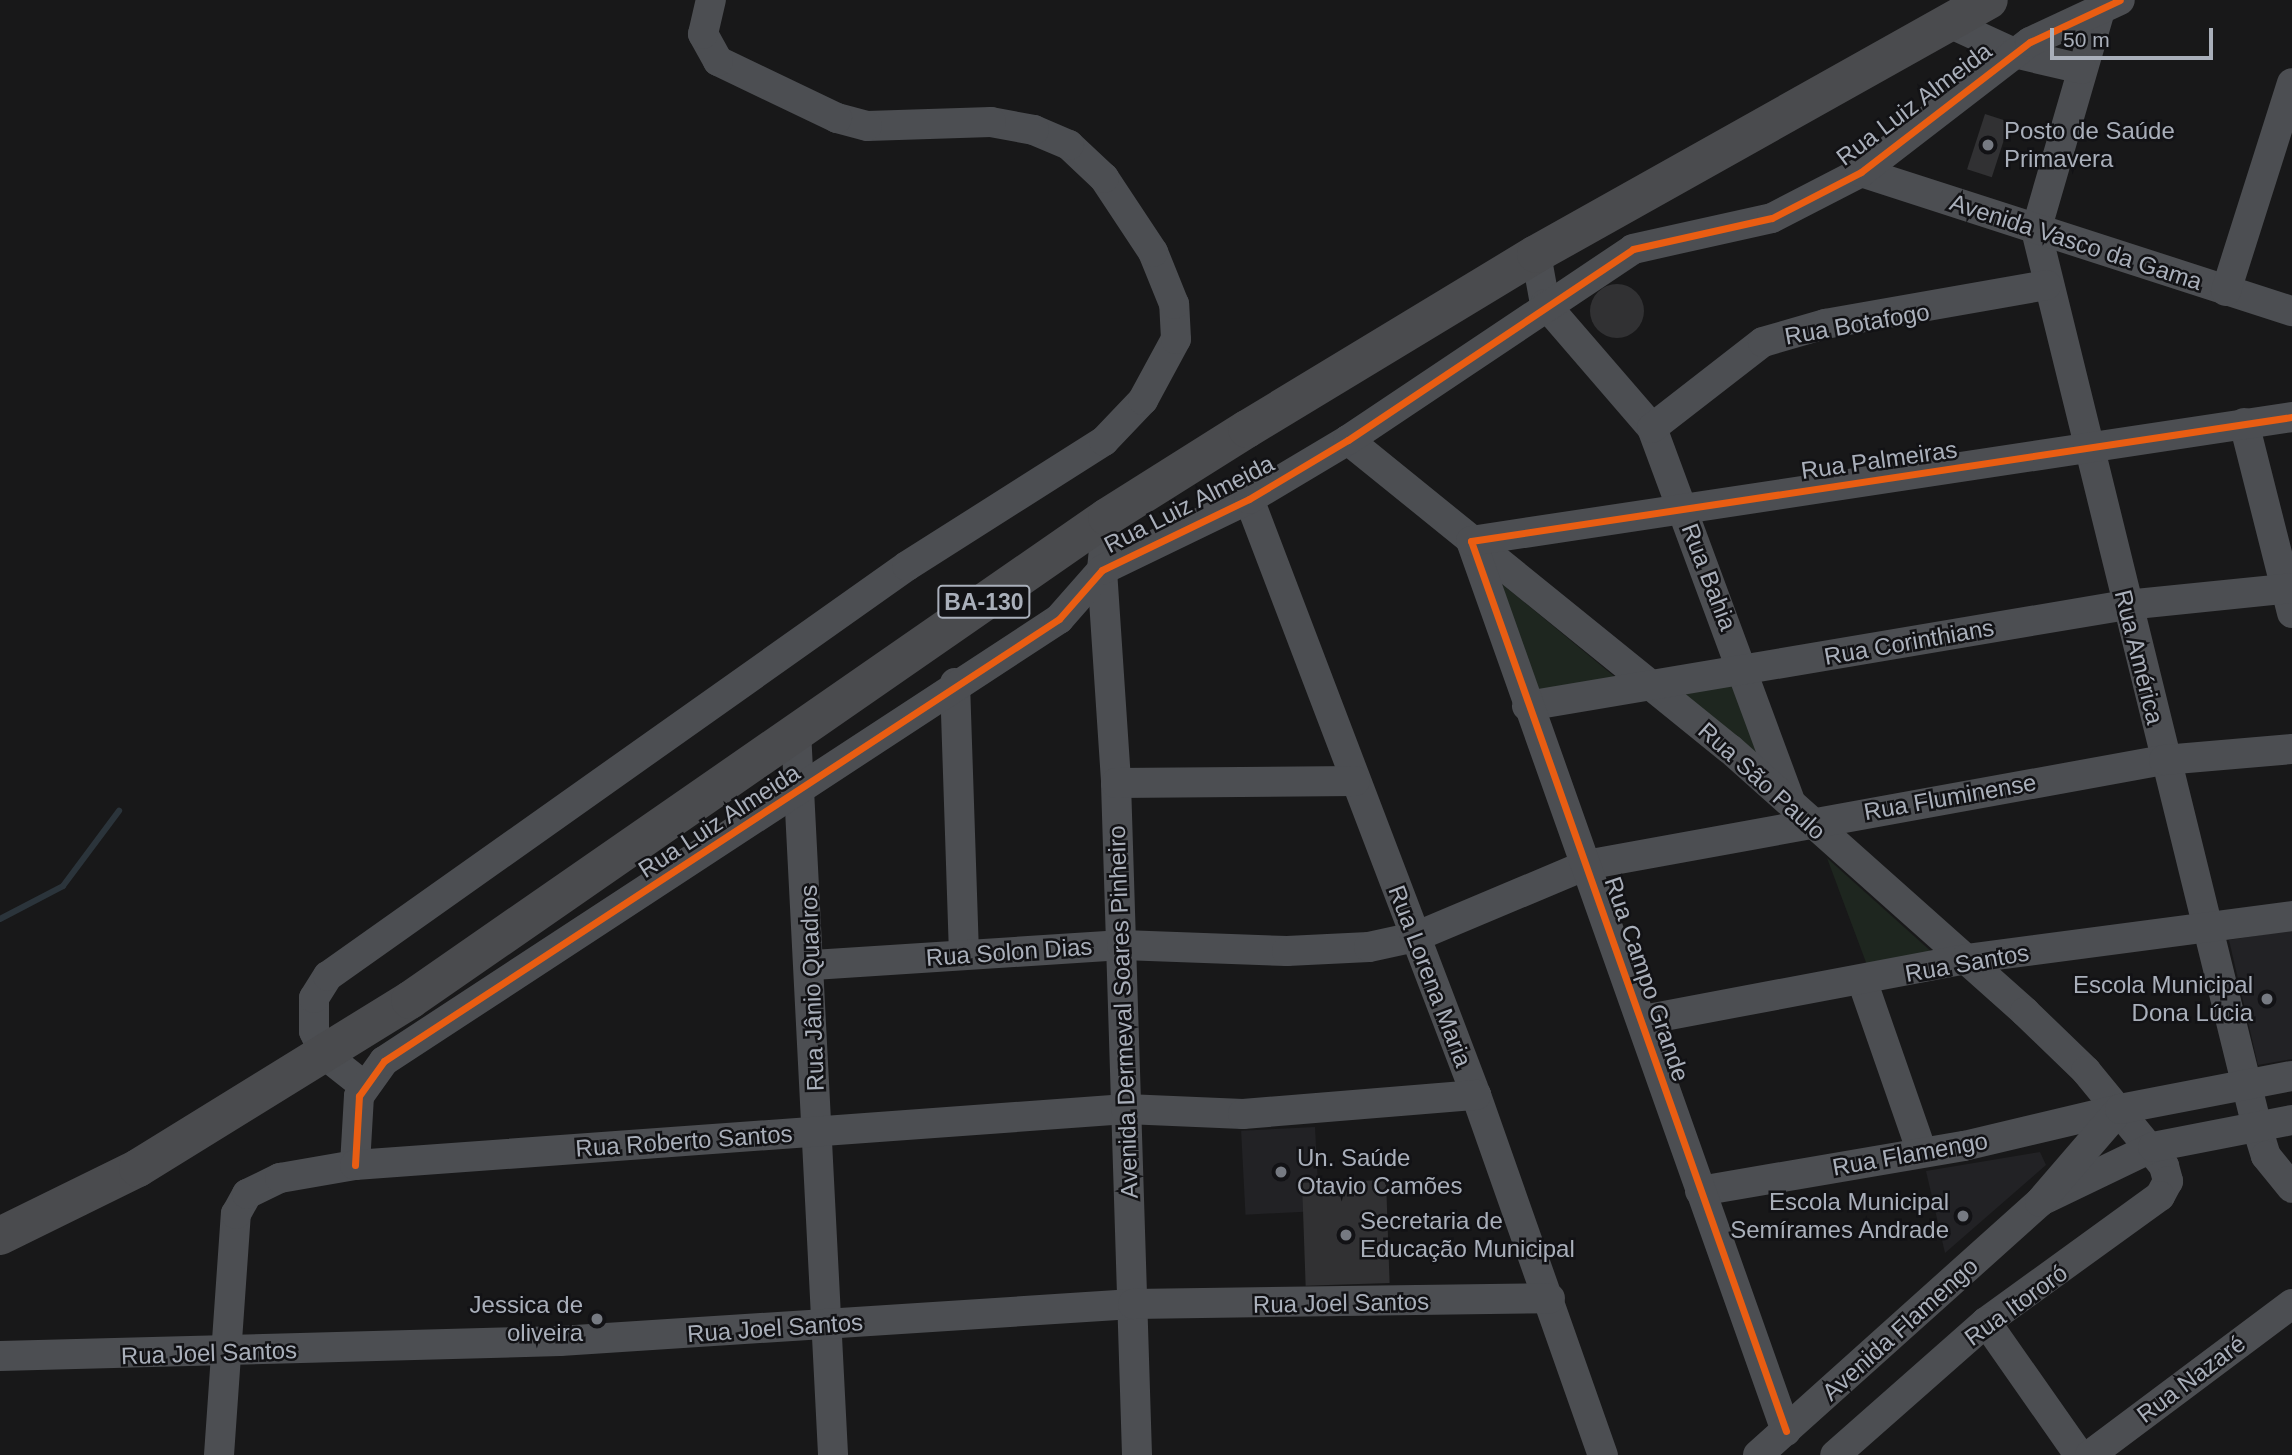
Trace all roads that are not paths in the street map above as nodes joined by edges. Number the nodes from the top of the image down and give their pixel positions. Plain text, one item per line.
1 (710, 0) edge
2 (1989, 0) edge
3 (2109, 4) edge
4 (1949, 23) junction
5 (2014, 53) junction
6 (2082, 69) junction
7 (2292, 83) edge
8 (1861, 172) junction
9 (2036, 230) junction
10 (1536, 254) junction
11 (2047, 285) junction
12 (2226, 291) junction
13 (1545, 304) junction
14 (2292, 311) edge
15 (2292, 417) edge
16 (2244, 423) junction
17 (1652, 428) junction
18 (1348, 440) junction
19 (2085, 450) junction
20 (1249, 499) junction
21 (1682, 507) junction
22 (1107, 517) junction
23 (1471, 541) junction
24 (1102, 570) junction
25 (2290, 597) edge
26 (2126, 605) junction
27 (1744, 670) junction
28 (956, 683) junction
29 (1654, 687) junction
30 (1527, 706) junction
31 (796, 731) junction
32 (2292, 749) edge
33 (2164, 760) junction
34 (1355, 781) junction
35 (1116, 783) junction
36 (803, 790) junction
37 (1798, 812) junction
38 (1587, 865) junction
39 (2292, 916) edge
40 (2210, 929) junction
41 (1415, 937) junction
42 (1122, 944) junction
43 (964, 955) junction
44 (1966, 959) junction
45 (813, 965) junction
46 (1863, 983) junction
47 (1643, 1020) junction
48 (325, 1055) junction
49 (2292, 1076) edge
50 (2249, 1082) junction
51 (363, 1085) junction
52 (1476, 1095) junction
53 (1126, 1109) junction
54 (2120, 1109) junction
55 (2292, 1120) edge
56 (2257, 1127) junction
57 (817, 1132) junction
58 (2153, 1147) junction
59 (1922, 1152) junction
60 (355, 1164) junction
61 (2292, 1188) edge
62 (1700, 1191) junction
63 (2040, 1202) junction
64 (0, 1236) edge
65 (1550, 1298) junction
66 (1133, 1304) junction
67 (2292, 1304) edge
68 (1986, 1322) junction
69 (829, 1325) junction
70 (224, 1353) junction
71 (0, 1356) edge
72 (1786, 1431) junction
73 (219, 1455) edge
74 (834, 1455) edge
75 (1137, 1455) edge
76 (1603, 1455) edge
77 (1758, 1455) edge
78 (1835, 1455) edge
79 (2079, 1455) edge
80 (2090, 1455) edge

1 - 48 street
2 - 4 highway, BA-130
3 - 5 street, Rua Luiz Almeida
3 - 6 street
4 - 5 street
4 - 10 highway, BA-130
5 - 6 street
5 - 8 street, Rua Luiz Almeida
6 - 9 street
7 - 12 street
8 - 9 street, Avenida Vasco da Gama
8 - 13 street, Rua Luiz Almeida
9 - 11 street, Rua América
9 - 12 street, Avenida Vasco da Gama
10 - 13 street
10 - 22 highway, BA-130
11 - 17 street, Rua Botafogo
11 - 19 street, Rua América
12 - 14 street, Avenida Vasco da Gama
13 - 17 street, Rua Bahia
13 - 18 street, Rua Luiz Almeida
15 - 16 street, Rua Palmeiras
16 - 19 street, Rua Palmeiras
16 - 25 street
17 - 21 street, Rua Bahia
18 - 20 street, Rua Luiz Almeida
18 - 23 street, Rua São Paulo
19 - 21 street, Rua Palmeiras
19 - 26 street, Rua América
20 - 24 street, Rua Luiz Almeida
20 - 34 street, Rua Lorena Maria
21 - 23 street, Rua Palmeiras
21 - 27 street, Rua Bahia
22 - 24 street, Avenida Dermeval Soares Pinheiro
22 - 31 highway, BA-130
23 - 29 street, Rua São Paulo
23 - 30 street, Rua Campo Grande
24 - 28 street, Rua Luiz Almeida
24 - 35 street, Avenida Dermeval Soares Pinheiro
25 - 26 street, Rua Corinthians
26 - 27 street, Rua Corinthians
26 - 33 street, Rua América
27 - 29 street, Rua Corinthians
27 - 37 street, Rua Bahia
28 - 36 street, Rua Luiz Almeida
28 - 43 street
29 - 30 street, Rua Corinthians
29 - 37 street, Rua São Paulo
30 - 38 street, Rua Campo Grande
31 - 36 street, Rua Jânio Quadros
31 - 48 highway, BA-130
32 - 33 street, Rua Fluminense
33 - 37 street, Rua Fluminense
33 - 40 street, Rua América
34 - 35 street
34 - 41 street, Rua Lorena Maria
35 - 42 street, Avenida Dermeval Soares Pinheiro
36 - 45 street, Rua Jânio Quadros
36 - 51 street, Rua Luiz Almeida
37 - 38 street, Rua Fluminense
37 - 44 street, Rua São Paulo
38 - 41 street, Rua Fluminense
38 - 47 street, Rua Campo Grande
39 - 40 street, Rua Santos
40 - 44 street, Rua Santos
40 - 50 street, Rua América
41 - 42 street, Rua Solon Dias
41 - 52 street, Rua Lorena Maria
42 - 43 street, Rua Solon Dias
42 - 53 street, Avenida Dermeval Soares Pinheiro
43 - 45 street, Rua Solon Dias
44 - 46 street, Rua Santos
44 - 54 street, Rua São Paulo
45 - 57 street, Rua Jânio Quadros
46 - 47 street, Rua Santos
46 - 59 street
47 - 62 street, Rua Campo Grande
48 - 51 street
48 - 64 highway, BA-130
49 - 50 street
50 - 54 street
50 - 56 street, Rua América
51 - 60 street
52 - 53 street, Rua Roberto Santos
52 - 65 street, Rua Lorena Maria
53 - 57 street, Rua Roberto Santos
53 - 66 street, Avenida Dermeval Soares Pinheiro
54 - 58 street, Rua São Paulo
54 - 59 street, Rua Flamengo
54 - 63 street, Avenida Flamengo
55 - 56 street, Avenida Flamengo
56 - 58 street, Avenida Flamengo
56 - 61 street, Rua América
57 - 60 street, Rua Roberto Santos
57 - 69 street, Rua Jânio Quadros
58 - 63 street, Avenida Flamengo
58 - 68 street, Rua Itororó
59 - 62 street, Rua Flamengo
60 - 70 street, Rua Roberto Santos
62 - 72 street, Rua Campo Grande
63 - 72 street, Avenida Flamengo
65 - 66 street, Rua Joel Santos
65 - 76 street, Rua Lorena Maria
66 - 69 street, Rua Joel Santos
66 - 75 street, Avenida Dermeval Soares Pinheiro
67 - 80 street, Rua Nazaré
68 - 78 street, Rua Itororó
68 - 79 street
69 - 70 street, Rua Joel Santos
69 - 74 street, Rua Jânio Quadros
70 - 71 street, Rua Joel Santos
70 - 73 street
72 - 77 street, Avenida Flamengo

